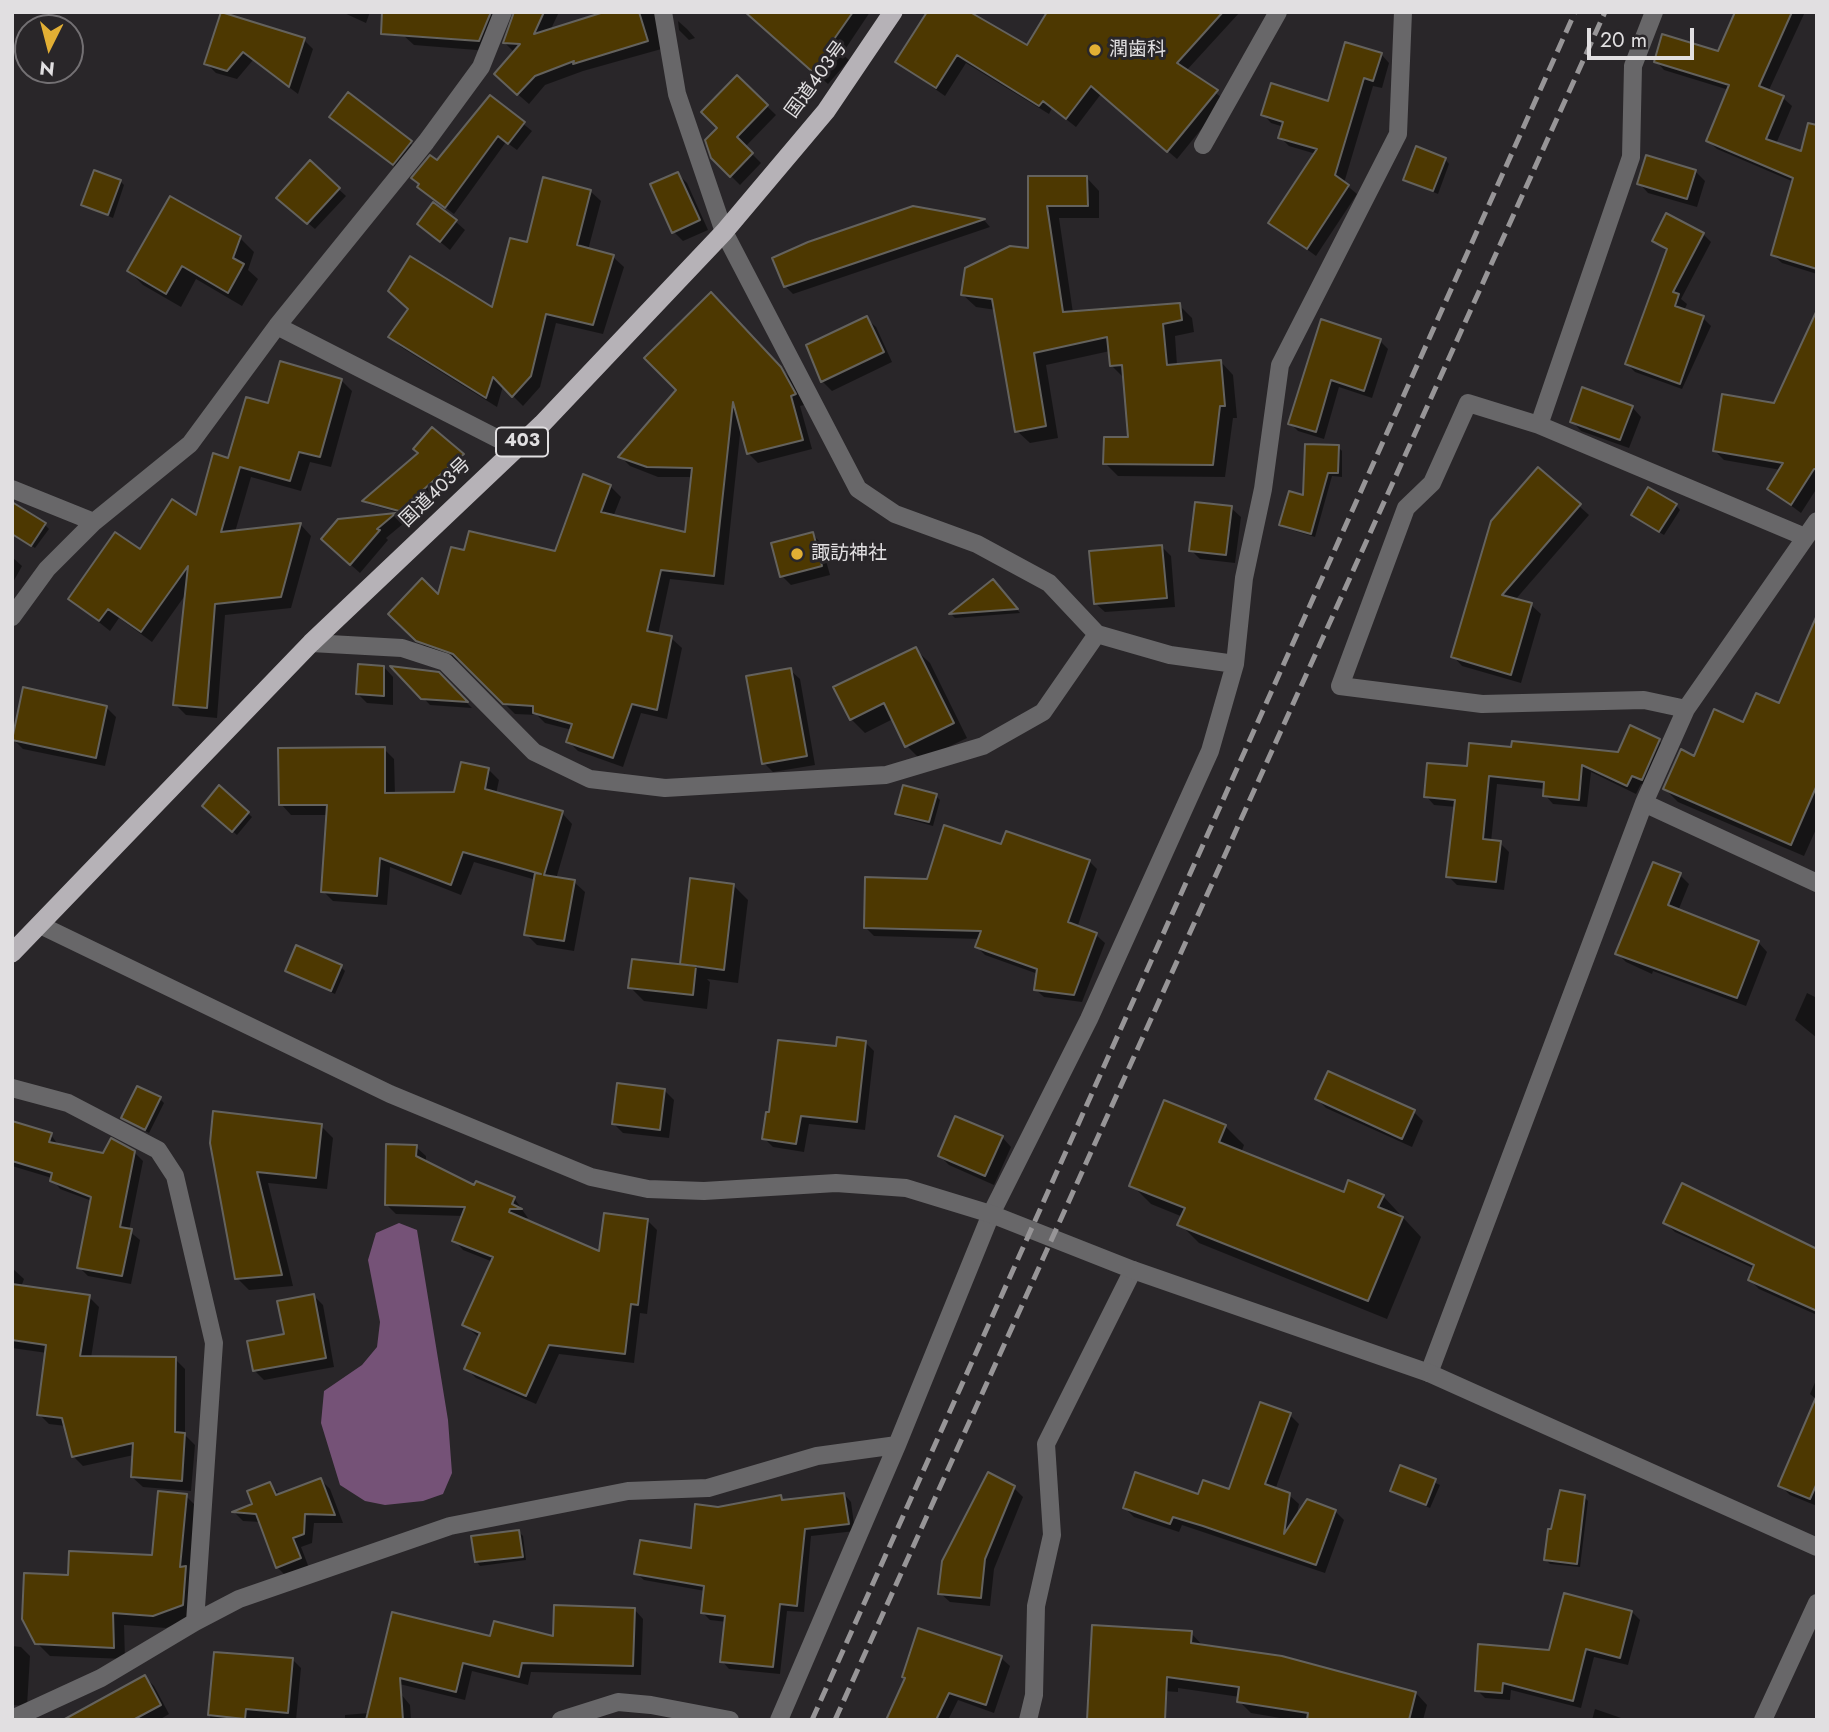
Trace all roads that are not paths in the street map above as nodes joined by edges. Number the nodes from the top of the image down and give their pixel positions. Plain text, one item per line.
1 (503, 12) edge
2 (663, 12) edge
3 (893, 12) edge
4 (1278, 12) edge
5 (1403, 12) edge
6 (1654, 12) edge
7 (1203, 145) dead end
8 (724, 232) junction
9 (277, 326) junction
10 (1539, 425) junction
11 (516, 448) junction
12 (12, 489) edge
13 (1817, 521) edge
14 (94, 522) junction
15 (1805, 537) junction
16 (12, 617) edge
17 (1097, 635) junction
18 (311, 643) junction
19 (1236, 664) junction
20 (1685, 709) junction
21 (1644, 803) junction
22 (1817, 883) edge
23 (40, 925) junction
24 (12, 953) edge
25 (12, 1088) edge
26 (991, 1214) junction
27 (1133, 1269) junction
28 (1429, 1373) junction
29 (897, 1445) junction
30 (1817, 1547) edge
31 (1817, 1603) edge
32 (195, 1622) junction
33 (12, 1719) edge
34 (561, 1720) edge
35 (730, 1720) edge
36 (779, 1720) edge
37 (1028, 1720) edge
38 (1763, 1720) edge

1 - 9 street
2 - 8 street
3 - 8 highway, 国道403号 / 403
4 - 7 street
5 - 19 street
6 - 10 street
8 - 11 highway, 国道403号 / 403
8 - 17 street
9 - 11 street
9 - 14 street
10 - 15 street
10 - 20 street
11 - 18 highway, 国道403号 / 403
12 - 14 street
13 - 15 street
14 - 16 street
15 - 20 street
17 - 18 street
17 - 19 street
18 - 23 highway, 国道403号 / 403
19 - 26 street
20 - 21 street
21 - 22 street
21 - 28 street
23 - 24 highway, 国道403号 / 403
23 - 26 street
25 - 32 street
26 - 27 street
26 - 29 street
27 - 28 street
27 - 37 street
28 - 30 street
29 - 32 street
29 - 36 street
31 - 38 street
32 - 33 street
34 - 35 street

